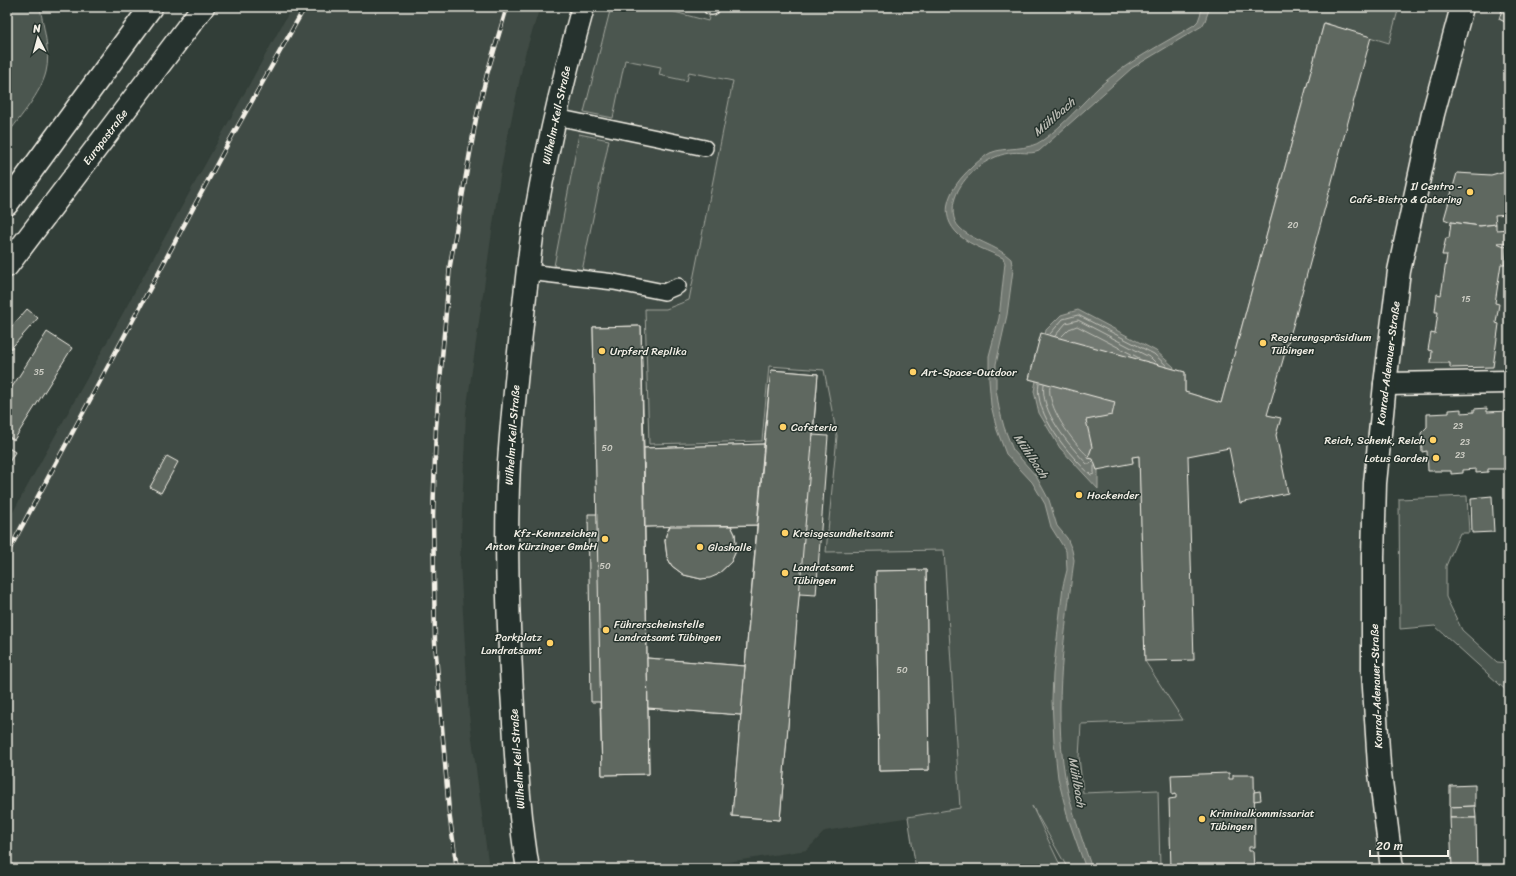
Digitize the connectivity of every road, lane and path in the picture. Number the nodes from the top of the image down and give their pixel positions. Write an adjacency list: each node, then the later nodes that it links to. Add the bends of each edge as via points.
1 (151, 7): 7 (street)
2 (203, 7): 8 (street, Europastraße)
3 (582, 7): 5 (street, Wilhelm-Keil-Straße)
4 (1462, 7): 12 (street, Konrad-Adenauer-Straße, via 1433,114 1399,272)
5 (556, 117): 6 (lane); 9 (street, Wilhelm-Keil-Straße, via 541,185)
6 (705, 148)
7 (7, 204)
8 (7, 266)
9 (528, 272): 10 (lane, via 664,292); 13 (street, Wilhelm-Keil-Straße, via 509,463 507,550 517,767)
10 (678, 286)
11 (1509, 382): 12 (street)
12 (1385, 384): 14 (street, Konrad-Adenauer-Straße, via 1375,487 1373,672 1379,765)
13 (528, 869)
14 (1392, 869)

